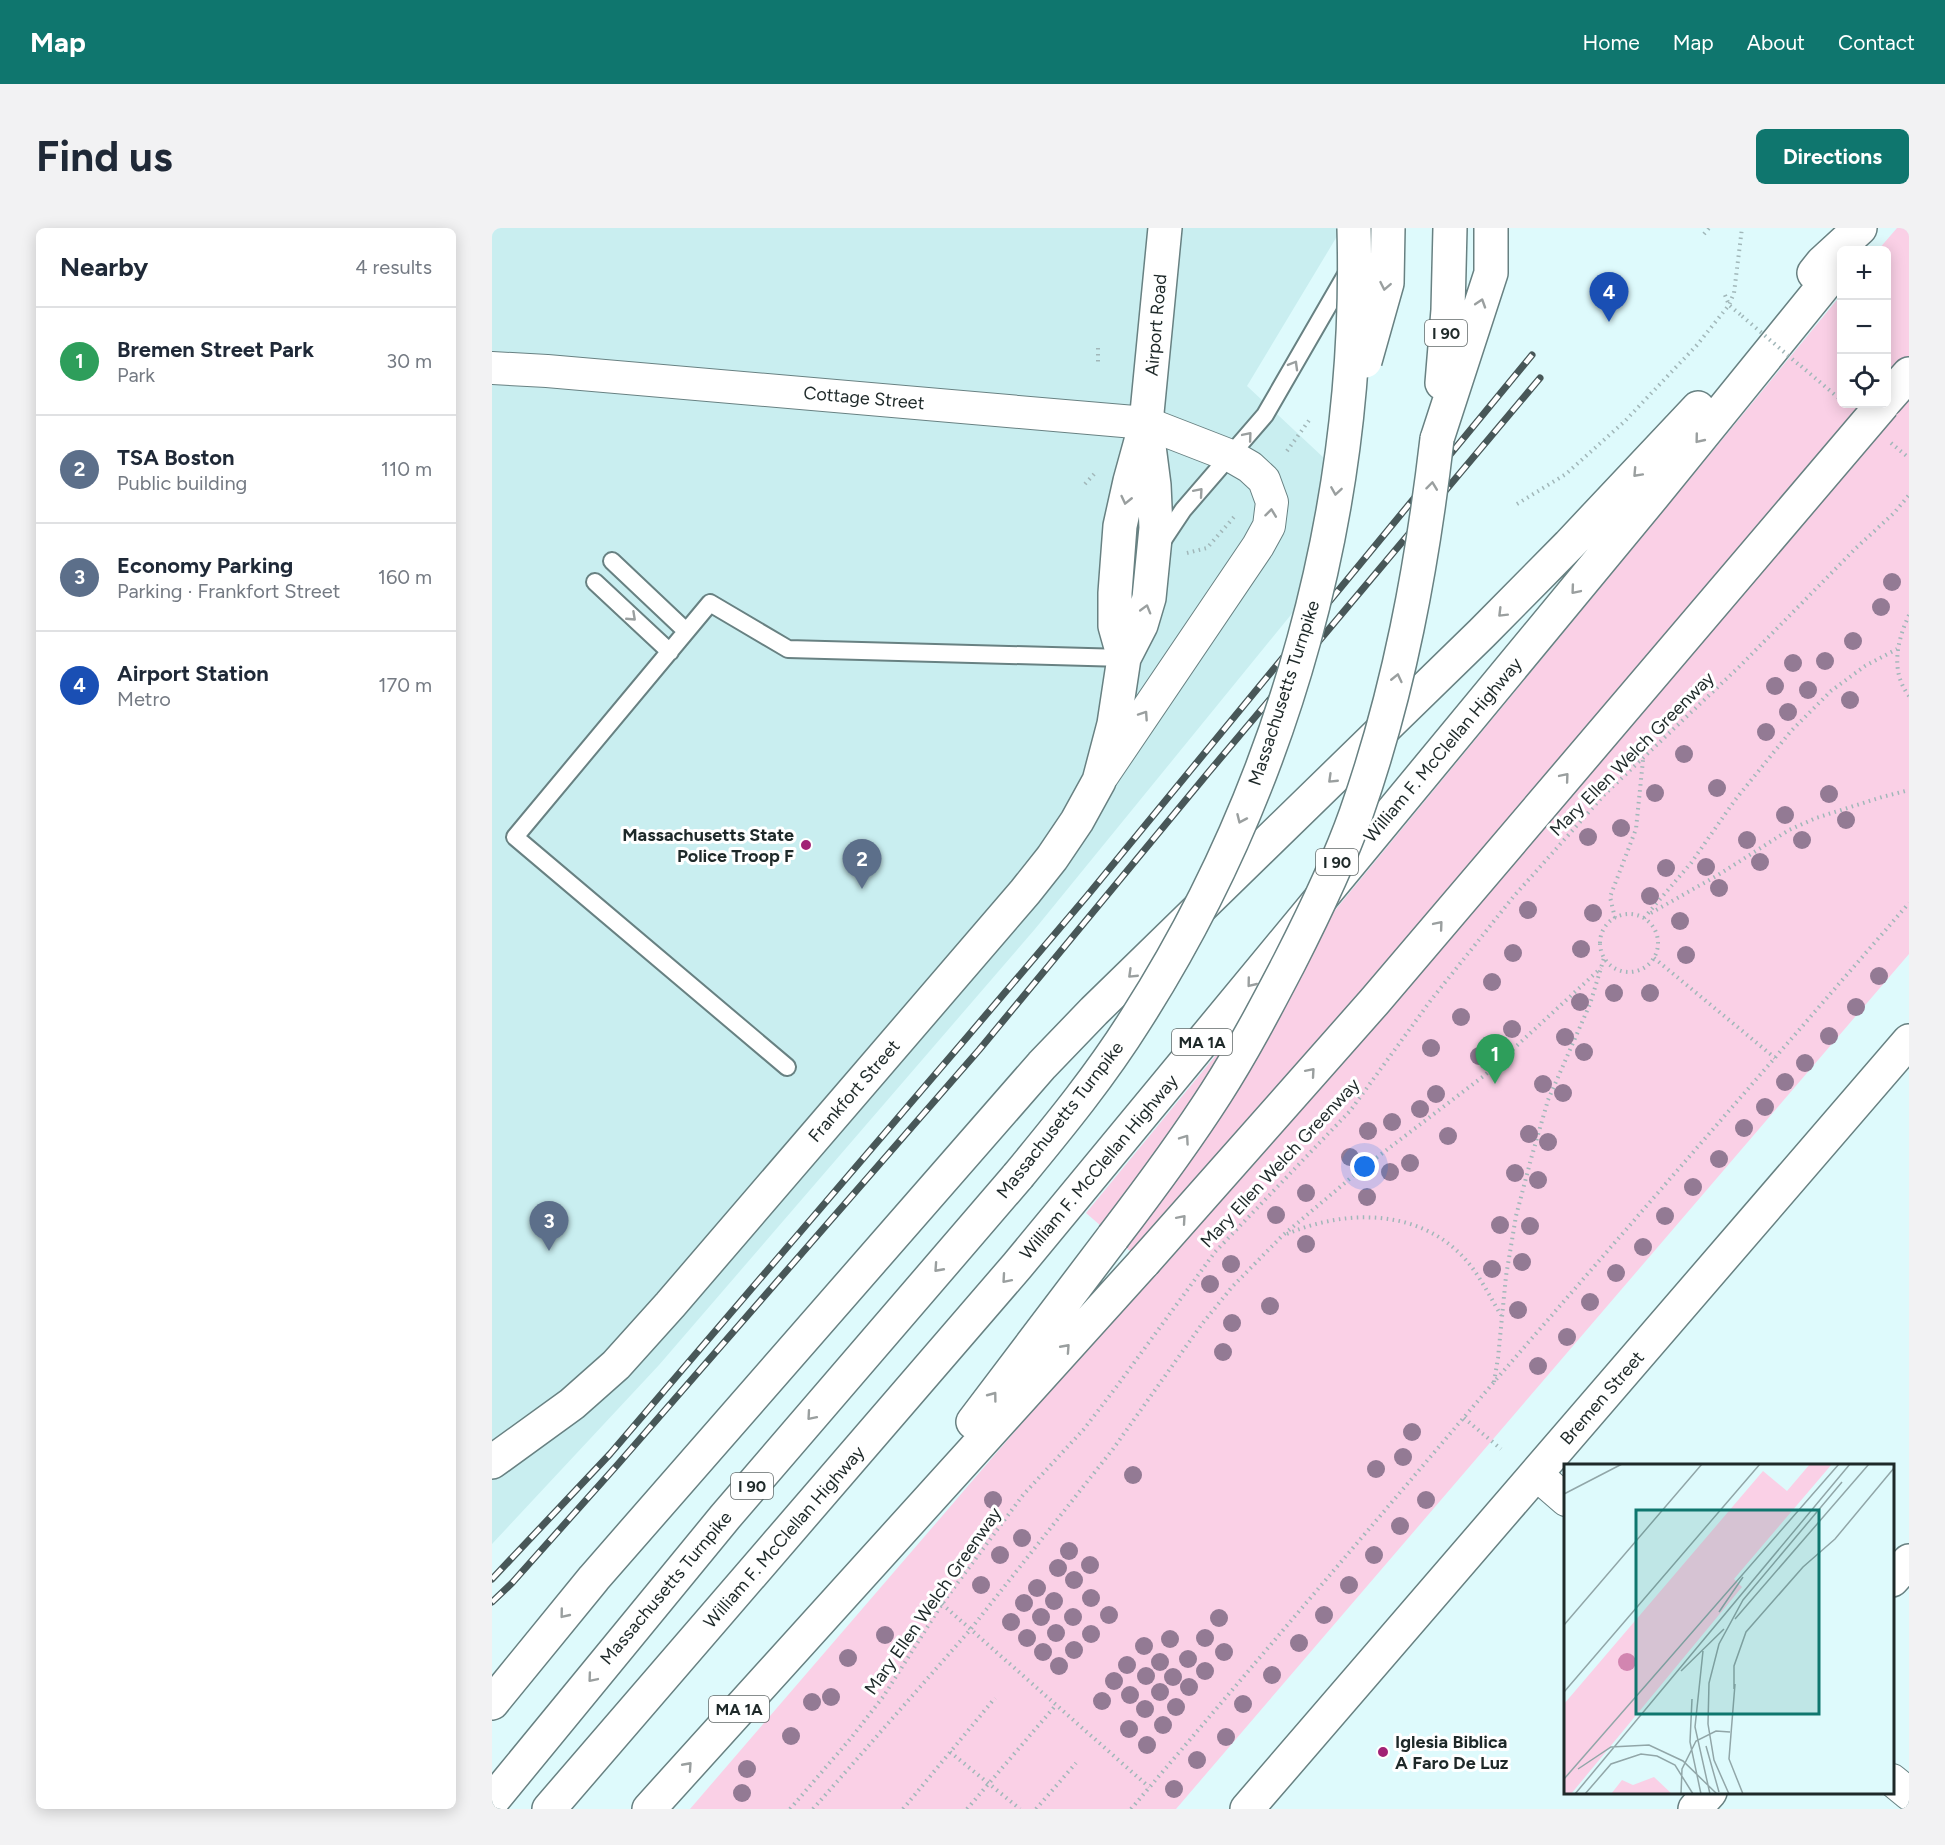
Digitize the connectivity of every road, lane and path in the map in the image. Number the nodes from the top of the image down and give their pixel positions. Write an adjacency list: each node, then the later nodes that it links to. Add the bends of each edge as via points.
1 (1165, 228): 23 (main road, Airport Road)
2 (1354, 228): 24 (main road, Massachusetts Turnpike / I 90, bridge, via 1354,310)
3 (1373, 228): 26 (lane, one-way to 3, via 1265,415)
4 (1388, 228): 24 (main road, one-way to 24, bridge, via 1387,283)
5 (1450, 228): 25 (main road, I 90, via 1448,310)
6 (1491, 228): 25 (main road, one-way to 6, via 1491,273)
7 (1709, 228): 11 (path)
8 (1742, 228): 15 (path)
9 (1860, 228): 67 (main road, one-way to 67, via 1822,263 1716,387 1569,545 1042,1065 594,1578)
10 (1870, 228): 12 (main road)
11 (1704, 234)
12 (1855, 246)
13 (1837, 269): 77 (main road, William F. McClellan Highway / MA 1A, one-way to 77, via 1017,1266)
14 (1725, 295): 15 (path)
15 (1729, 305): 21 (path, bridge); 30 (path, via 1625,421 1566,474)
16 (1098, 348): 17 (path)
17 (1098, 362)
18 (492, 368): 23 (street, Cottage Street)
19 (1909, 374): 20 (main road)
20 (1891, 395)
21 (1837, 397)
22 (1880, 408): 64 (main road, MA 1A, one-way to 22, bridge, via 1374,1002)
23 (1146, 423): 26 (street, Cottage Street); 32 (main road, Frankfort Street, via 1156,528); 39 (main road, Frankfort Street, one-way to 39, via 1120,525 1115,626)
24 (1344, 433): 76 (main road, Massachusetts Turnpike / I 90, one-way to 76, bridge, via 1329,532 1301,649 1267,755 1188,928 1138,1017 1075,1106 1018,1176 703,1543)
25 (1437, 439): 64 (main road, I 90, one-way to 25, bridge, via 1153,1184 1217,1092 1278,982 1332,875 1391,702 1420,564)
26 (1231, 456): 32 (lane, one-way to 26, via 1183,510); 42 (street, Cottage Street, one-way to 26, via 1269,525 1272,502 1264,480)
27 (1096, 472): 28 (path)
28 (1085, 484)
29 (1909, 495): 41 (path, Mary Ellen Welch Greenway)
30 (1517, 504)
31 (1238, 512): 32 (path, via 1207,548)
32 (1165, 556): 39 (main road, Frankfort Street, one-way to 32, via 1141,625)
33 (612, 561): 36 (lane)
34 (595, 582): 38 (lane, one-way to 38)
35 (1909, 615): 37 (path)
36 (686, 631): 38 (lane); 39 (lane, via 710,603 788,649)
37 (1898, 649): 40 (path, via 1897,673); 45 (path, via 1865,666 1831,691 1791,731)
38 (670, 652): 52 (lane, via 515,837)
39 (1124, 658): 42 (main road, Frankfort Street, via 1114,724)
40 (1909, 696)
41 (1643, 759): 46 (path, via 1636,829 1610,897); 63 (path, Mary Ellen Welch Greenway, via 1605,794 1514,896 1350,1111 1215,1252 1118,1386 1023,1495)
42 (1099, 781): 58 (main road, Frankfort Street, via 1077,821 1032,883 670,1305 607,1373 572,1404)
43 (1909, 790): 45 (path, via 1789,830)
44 (1909, 903): 51 (path)
45 (1646, 917): 46 (path); 48 (path, via 1655,932)
46 (1615, 918): 47 (path, via 1600,940)
47 (1604, 958): 48 (path, via 1624,972 1641,969); 49 (path)
48 (1654, 958): 51 (path)
49 (1601, 968): 53 (path, via 1485,1075 1359,1171); 54 (path, via 1590,1004 1548,1100 1531,1159 1516,1216)
50 (1909, 1041): 59 (main road, Bremen Street)
51 (1775, 1058): 55 (path)
52 (787, 1067)
53 (1282, 1236): 54 (path, via 1338,1218 1396,1219 1452,1246 1467,1261); 65 (path, via 1202,1324 1113,1449)
54 (1501, 1316): 55 (path)
55 (1494, 1382): 56 (path)
56 (1464, 1418): 57 (path); 73 (path)
57 (1501, 1449)
58 (492, 1462)
59 (1536, 1474): 60 (street); 86 (main road, Bremen Street)
60 (1564, 1498)
61 (1909, 1561): 62 (main road)
62 (1894, 1579)
63 (942, 1604): 65 (path); 79 (path, Mary Ellen Welch Greenway, via 883,1697)
64 (830, 1609): 78 (main road, MA 1A, one-way to 64)
65 (970, 1630): 68 (path); 80 (path)
66 (995, 1698): 69 (path)
67 (492, 1703)
68 (1056, 1705): 72 (path); 73 (path)
69 (950, 1752): 72 (path); 81 (path)
70 (1076, 1763): 84 (path)
71 (1894, 1781): 75 (street)
72 (989, 1784): 82 (path); 83 (path)
73 (1149, 1787): 85 (path)
74 (1708, 1794): 87 (main road)
75 (1909, 1794)
76 (492, 1801)
77 (549, 1809)
78 (649, 1809)
79 (790, 1809)
80 (813, 1809)
81 (903, 1809)
82 (967, 1809)
83 (1020, 1809)
84 (1036, 1809)
85 (1131, 1809)
86 (1247, 1809)
87 (1695, 1809)

